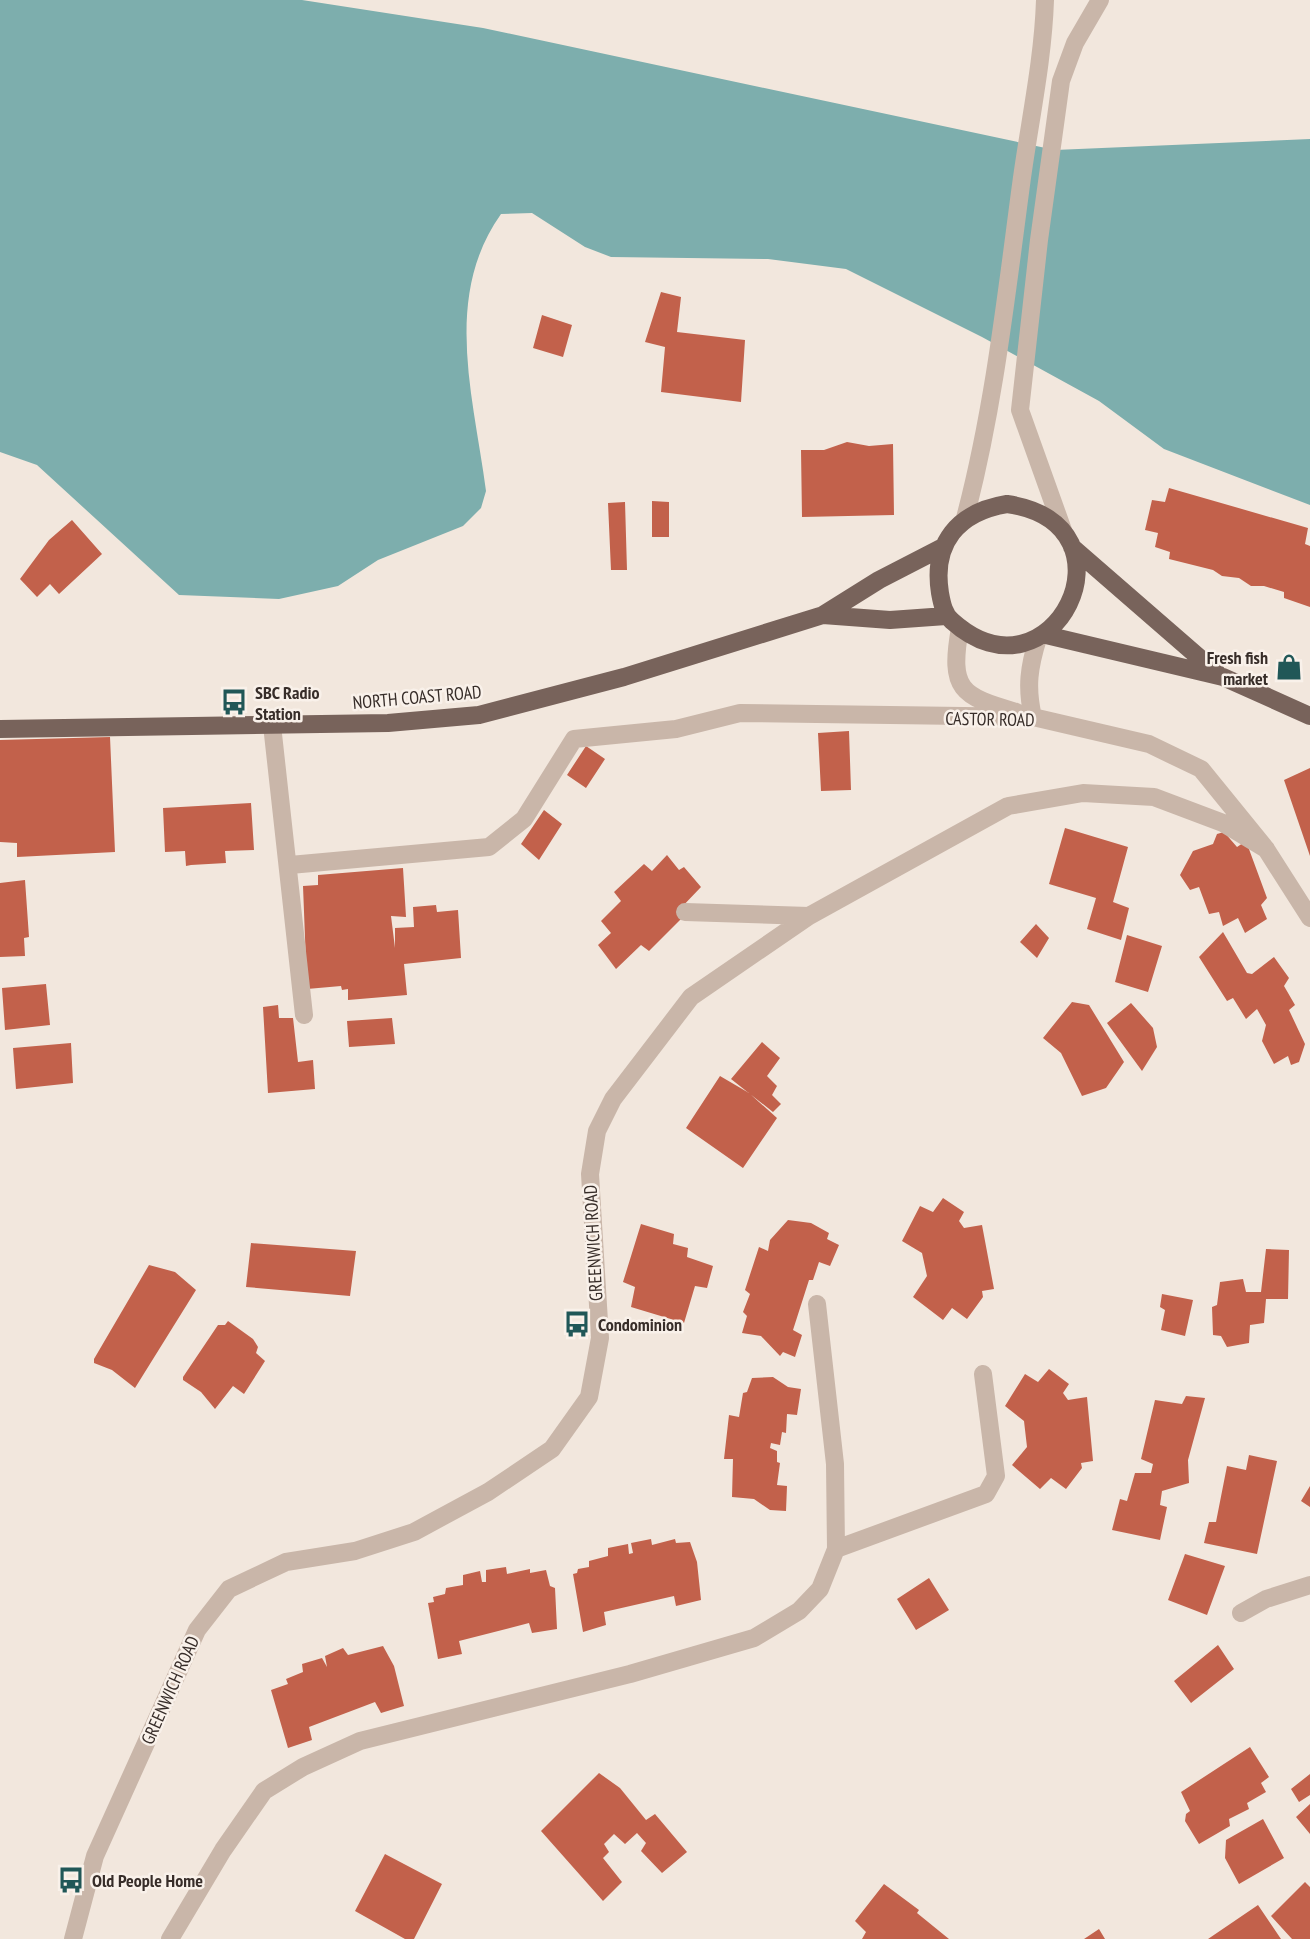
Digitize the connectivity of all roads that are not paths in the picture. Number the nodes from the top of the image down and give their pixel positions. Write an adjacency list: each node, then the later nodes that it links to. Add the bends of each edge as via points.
1 (1045, 0): 3 (street, via 1044,39 991,407)
2 (1100, 0): 4 (street, via 1075,43 1061,80 1020,410)
3 (965, 518): 4 (main road, via 1007,504 1029,507 1048,517); 5 (main road)
4 (1068, 540): 9 (main road, via 1077,563 1076,591 1063,617); 10 (main road)
5 (943, 547): 6 (main road); 7 (main road, via 937,572)
6 (823, 615): 7 (main road, via 890,620); 13 (main road, NORTH COAST ROAD, via 624,677 479,715 388,723)
7 (946, 616): 8 (main road)
8 (960, 628): 9 (main road, via 984,641 1011,645); 12 (street, via 955,657 959,682 975,700)
9 (1042, 636): 10 (main road); 12 (street, via 1028,668)
10 (1223, 677): 11 (main road)
11 (1310, 716)
12 (1033, 718): 15 (street, CASTOR ROAD, via 1149,744 1201,769); 16 (street, CASTOR ROAD, via 740,713 676,729 574,739 524,819 489,847)
13 (272, 725): 14 (main road, NORTH COAST ROAD); 16 (street)
14 (0, 729)
15 (1266, 849): 18 (street, GREENWICH ROAD, via 1223,823 1154,797 1083,793 1008,806); 19 (street, CASTOR ROAD)
16 (290, 865): 20 (street)
17 (685, 912): 18 (street)
18 (808, 916): 26 (street, GREENWICH ROAD, via 691,997 613,1099 597,1131 590,1174 600,1338 589,1397 552,1449 488,1492 414,1532 355,1551 286,1562 229,1589 197,1630 95,1856)
19 (1310, 918)
20 (304, 1015)
21 (817, 1304): 23 (street, via 835,1465)
22 (983, 1374): 23 (street, via 996,1476 986,1494)
23 (836, 1549): 27 (street, via 820,1589 806,1604 754,1638 360,1741 303,1767 264,1791)
24 (1310, 1585): 25 (street, via 1266,1599)
25 (1241, 1613)
26 (73, 1939)
27 (170, 1939)

